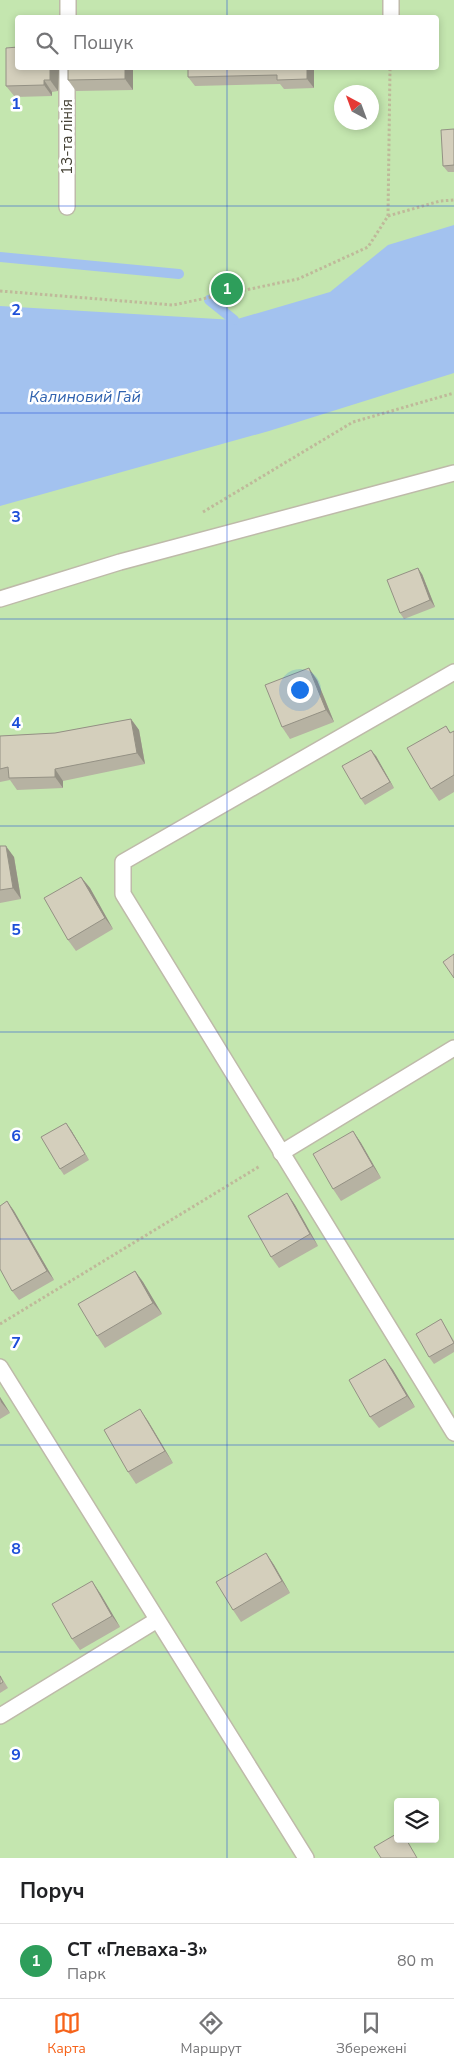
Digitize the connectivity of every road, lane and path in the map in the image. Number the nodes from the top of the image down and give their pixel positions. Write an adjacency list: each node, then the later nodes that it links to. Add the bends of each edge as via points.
1 (68, 0): 3 (lane)
2 (391, 0): 4 (lane)
3 (68, 15)
4 (391, 15)
5 (67, 70): 8 (lane, 13-та лінія)
6 (390, 70): 9 (path)
7 (454, 200): 9 (path)
8 (67, 207)
9 (388, 216): 10 (path, via 368,247 298,279 173,305)
10 (0, 291)
11 (454, 393): 13 (path, via 353,422)
12 (454, 473): 14 (lane, via 120,562)
13 (195, 517)
14 (0, 599)
15 (454, 672): 17 (lane, via 122,862 123,894)
16 (454, 1048): 17 (lane)
17 (281, 1153): 18 (path); 20 (lane)
18 (0, 1324)
19 (0, 1367): 21 (lane)
20 (453, 1431)
21 (157, 1620): 22 (lane); 23 (lane)
22 (0, 1716)
23 (306, 1858)

